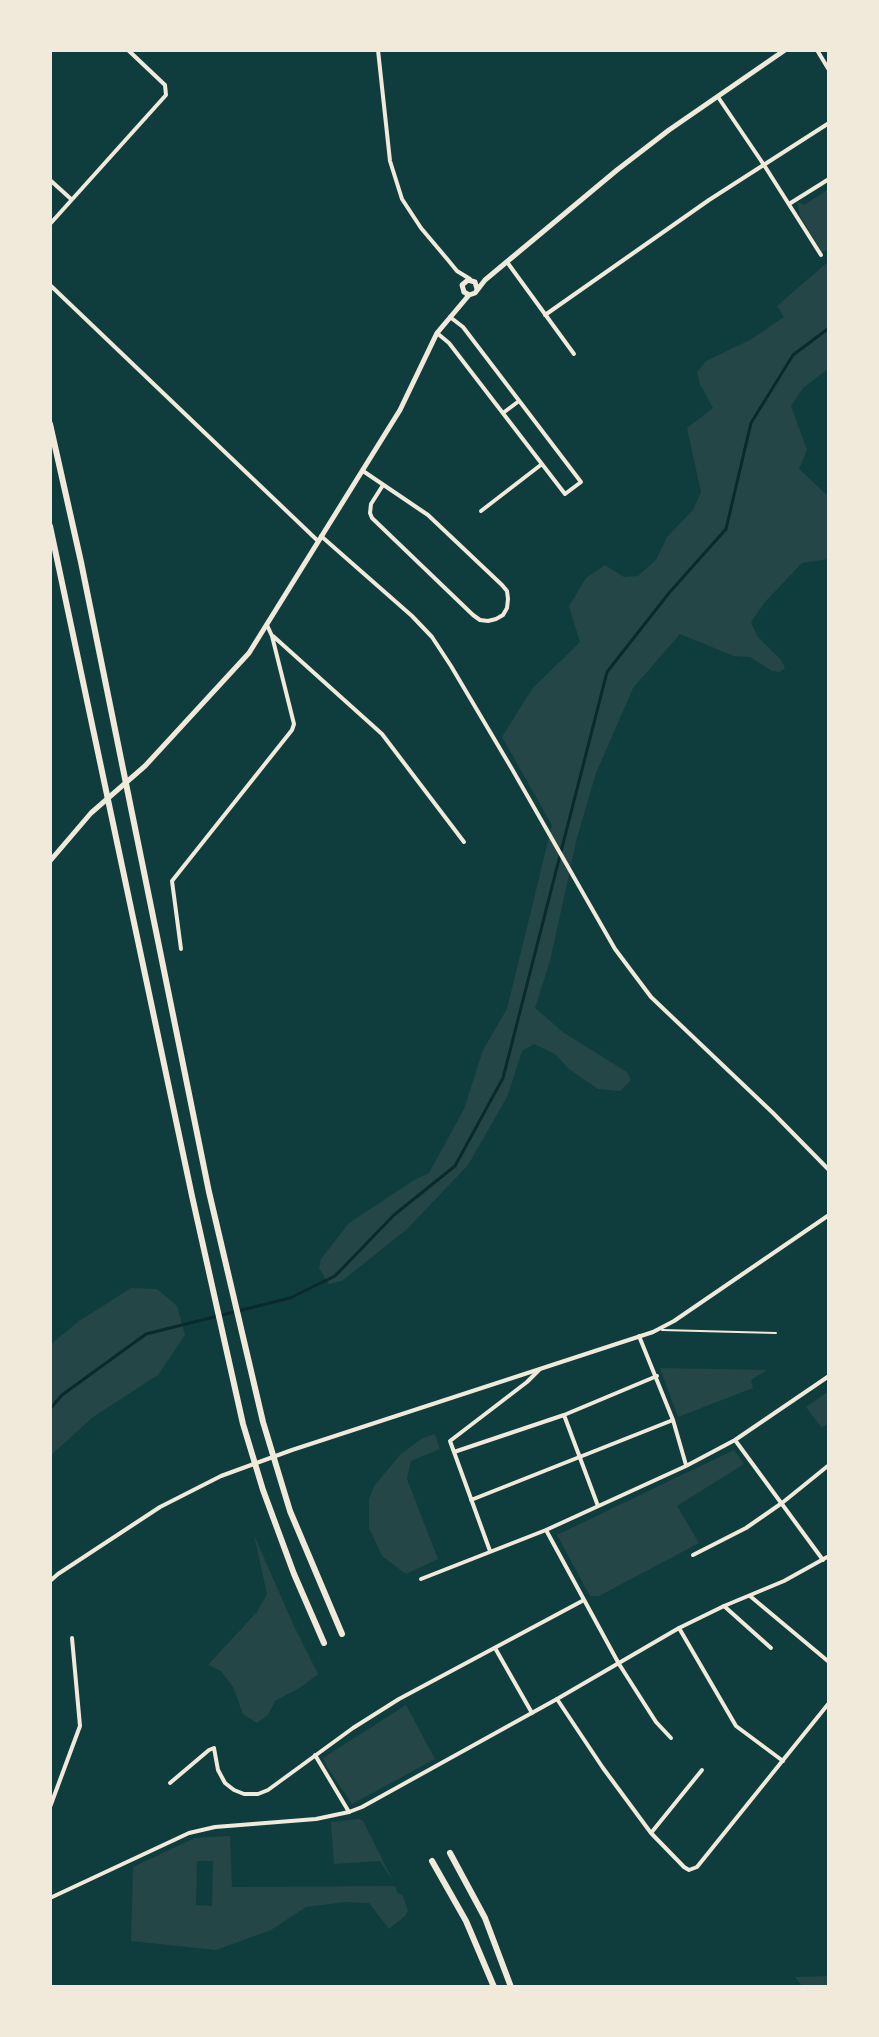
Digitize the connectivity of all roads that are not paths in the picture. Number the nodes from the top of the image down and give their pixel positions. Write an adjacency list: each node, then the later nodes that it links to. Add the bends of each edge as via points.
1 (128, 50): 11 (street, via 165,85 166,95)
2 (378, 50): 16 (street, via 390,161 402,199)
3 (785, 50): 6 (main road)
4 (817, 50): 5 (street)
5 (829, 70)
6 (718, 97): 8 (street); 15 (main road, via 617,170)
7 (829, 123): 8 (street)
8 (764, 165): 12 (street); 20 (street)
9 (829, 179): 12 (street)
10 (50, 180): 11 (street)
11 (71, 199): 13 (street)
12 (789, 204): 14 (street)
13 (50, 224)
14 (821, 255)
15 (507, 262): 17 (main road); 20 (street)
16 (457, 271): 17 (street); 19 (street)
17 (475, 284): 19 (main road, via 473,294); 19 (main road, via 465,281)
18 (50, 285): 32 (street)
19 (466, 292): 21 (main road)
20 (545, 315): 23 (street)
21 (449, 316): 22 (main road); 24 (street)
22 (437, 333): 25 (street); 28 (main road)
23 (574, 354)
24 (519, 401): 25 (street); 27 (street, via 581,482 565,494)
25 (503, 413): 27 (street)
26 (50, 424): 67 (highway, via 209,1192 274,1463)
27 (542, 464): 30 (street)
28 (363, 471): 29 (street); 32 (main road)
29 (383, 485): 29 (street, via 428,515 502,585 508,599 503,615 488,621 473,615 372,518 371,504)
30 (481, 511)
31 (50, 526): 69 (highway, via 243,1424 294,1574)
32 (319, 538): 33 (main road); 38 (street, via 432,637 615,949 651,997)
33 (267, 625): 34 (street); 36 (main road, via 239,665)
34 (272, 636): 35 (street, via 382,734); 37 (street, via 294,724 172,881)
35 (464, 842)
36 (50, 861)
37 (181, 949)
38 (829, 1170)
39 (829, 1215): 40 (street)
40 (657, 1329): 41 (lane); 42 (street)
41 (776, 1333)
42 (639, 1336): 43 (street); 44 (street)
43 (540, 1368): 49 (street, via 450,1441); 62 (street, via 221,1476 160,1507)
44 (657, 1376): 46 (street); 47 (street)
45 (829, 1376): 48 (street)
46 (564, 1415): 49 (street); 50 (street)
47 (673, 1420): 50 (street); 52 (street)
48 (735, 1440): 52 (street); 54 (street)
49 (454, 1452): 53 (street)
50 (580, 1458): 53 (street); 55 (street)
51 (829, 1465): 54 (street)
52 (686, 1466): 55 (street)
53 (471, 1500): 57 (street)
54 (782, 1503): 58 (street); 60 (street)
55 (598, 1506): 56 (street)
56 (546, 1530): 57 (street); 64 (street)
57 (490, 1551): 61 (street)
58 (693, 1555)
59 (829, 1556): 60 (street)
60 (823, 1560): 63 (street)
61 (421, 1579)
62 (50, 1581)
63 (750, 1596): 65 (street); 72 (street)
64 (584, 1600): 70 (street); 73 (street)
65 (724, 1606): 66 (street); 71 (street)
66 (679, 1628): 73 (street); 79 (street, via 736,1726)
67 (342, 1634)
68 (72, 1638): 82 (street, via 80,1726)
69 (324, 1643)
70 (495, 1648): 76 (street); 78 (street, via 387,1706)
71 (771, 1648)
72 (829, 1662)
73 (619, 1664): 74 (street); 77 (street)
74 (557, 1699): 76 (street); 84 (street)
75 (829, 1703): 79 (street)
76 (532, 1713): 83 (street)
77 (671, 1738)
78 (315, 1755): 81 (street, via 258,1794 244,1794 225,1783 214,1748); 83 (street)
79 (783, 1761): 84 (street, via 693,1869 684,1867)
80 (702, 1770): 84 (street)
81 (170, 1783)
82 (50, 1807)
83 (349, 1812): 87 (street, via 202,1829)
84 (651, 1833)
85 (450, 1853): 89 (highway, via 485,1918)
86 (432, 1861): 88 (highway, via 466,1921)
87 (50, 1898)
88 (494, 1987)
89 (511, 1987)

